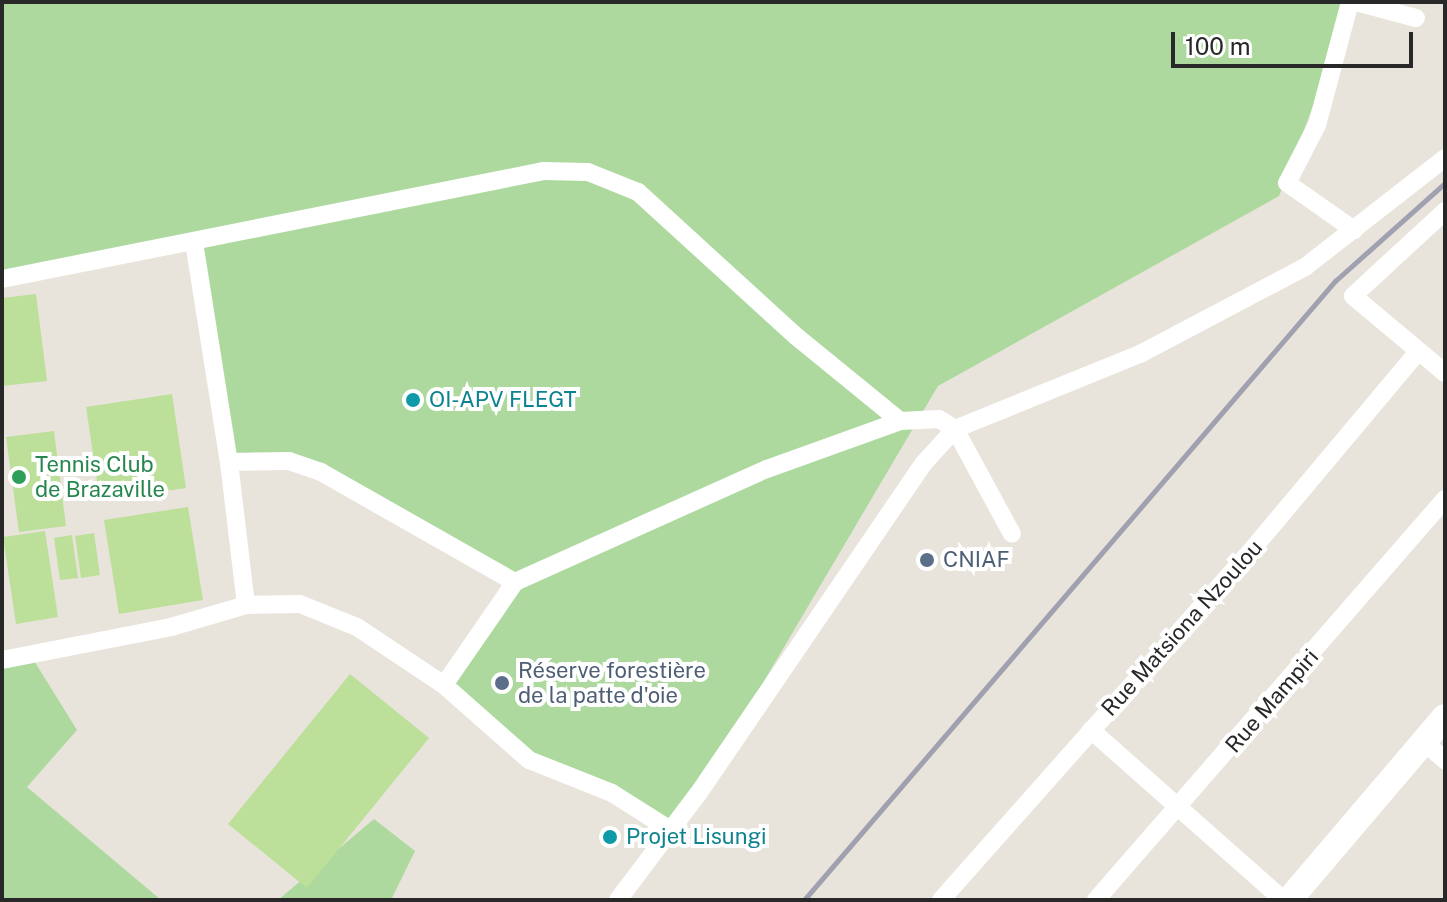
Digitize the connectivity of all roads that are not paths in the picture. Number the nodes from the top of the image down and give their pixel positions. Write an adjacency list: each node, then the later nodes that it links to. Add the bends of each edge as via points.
1 (1353, 2): 2 (street); 5 (street, via 1317,125 1287,183)
2 (1416, 18)
3 (1445, 158): 5 (street)
4 (1445, 211): 8 (street, via 1353,296)
5 (1354, 230): 11 (street, via 1305,267 1140,354)
6 (194, 242): 7 (street); 10 (street, via 544,171 613,178 638,192 797,337); 12 (street)
7 (2, 279)
8 (1418, 352): 9 (street); 20 (street, Rue Matsiona Nzoulou)
9 (1445, 373)
10 (900, 421): 11 (street, via 939,419); 15 (street, via 767,469)
11 (955, 429): 14 (street); 24 (street, via 923,464)
12 (229, 462): 15 (street, via 289,461 321,472); 16 (street)
13 (1445, 499): 23 (street, Rue Mampiri)
14 (1012, 534)
15 (515, 582): 18 (street)
16 (246, 605): 17 (street, via 171,627); 18 (street, via 289,603 327,613)
17 (2, 660)
18 (444, 685): 24 (street, via 529,760 612,793)
19 (1445, 717): 21 (main road)
20 (1091, 730): 23 (street); 26 (street, Rue Matsiona Nzoulou)
21 (1424, 742): 22 (street); 28 (main road)
22 (1445, 760)
23 (1179, 806): 27 (street, Rue Mampiri); 28 (street)
24 (669, 829): 25 (street)
25 (619, 893)
26 (941, 900)
27 (1096, 900)
28 (1286, 900)

